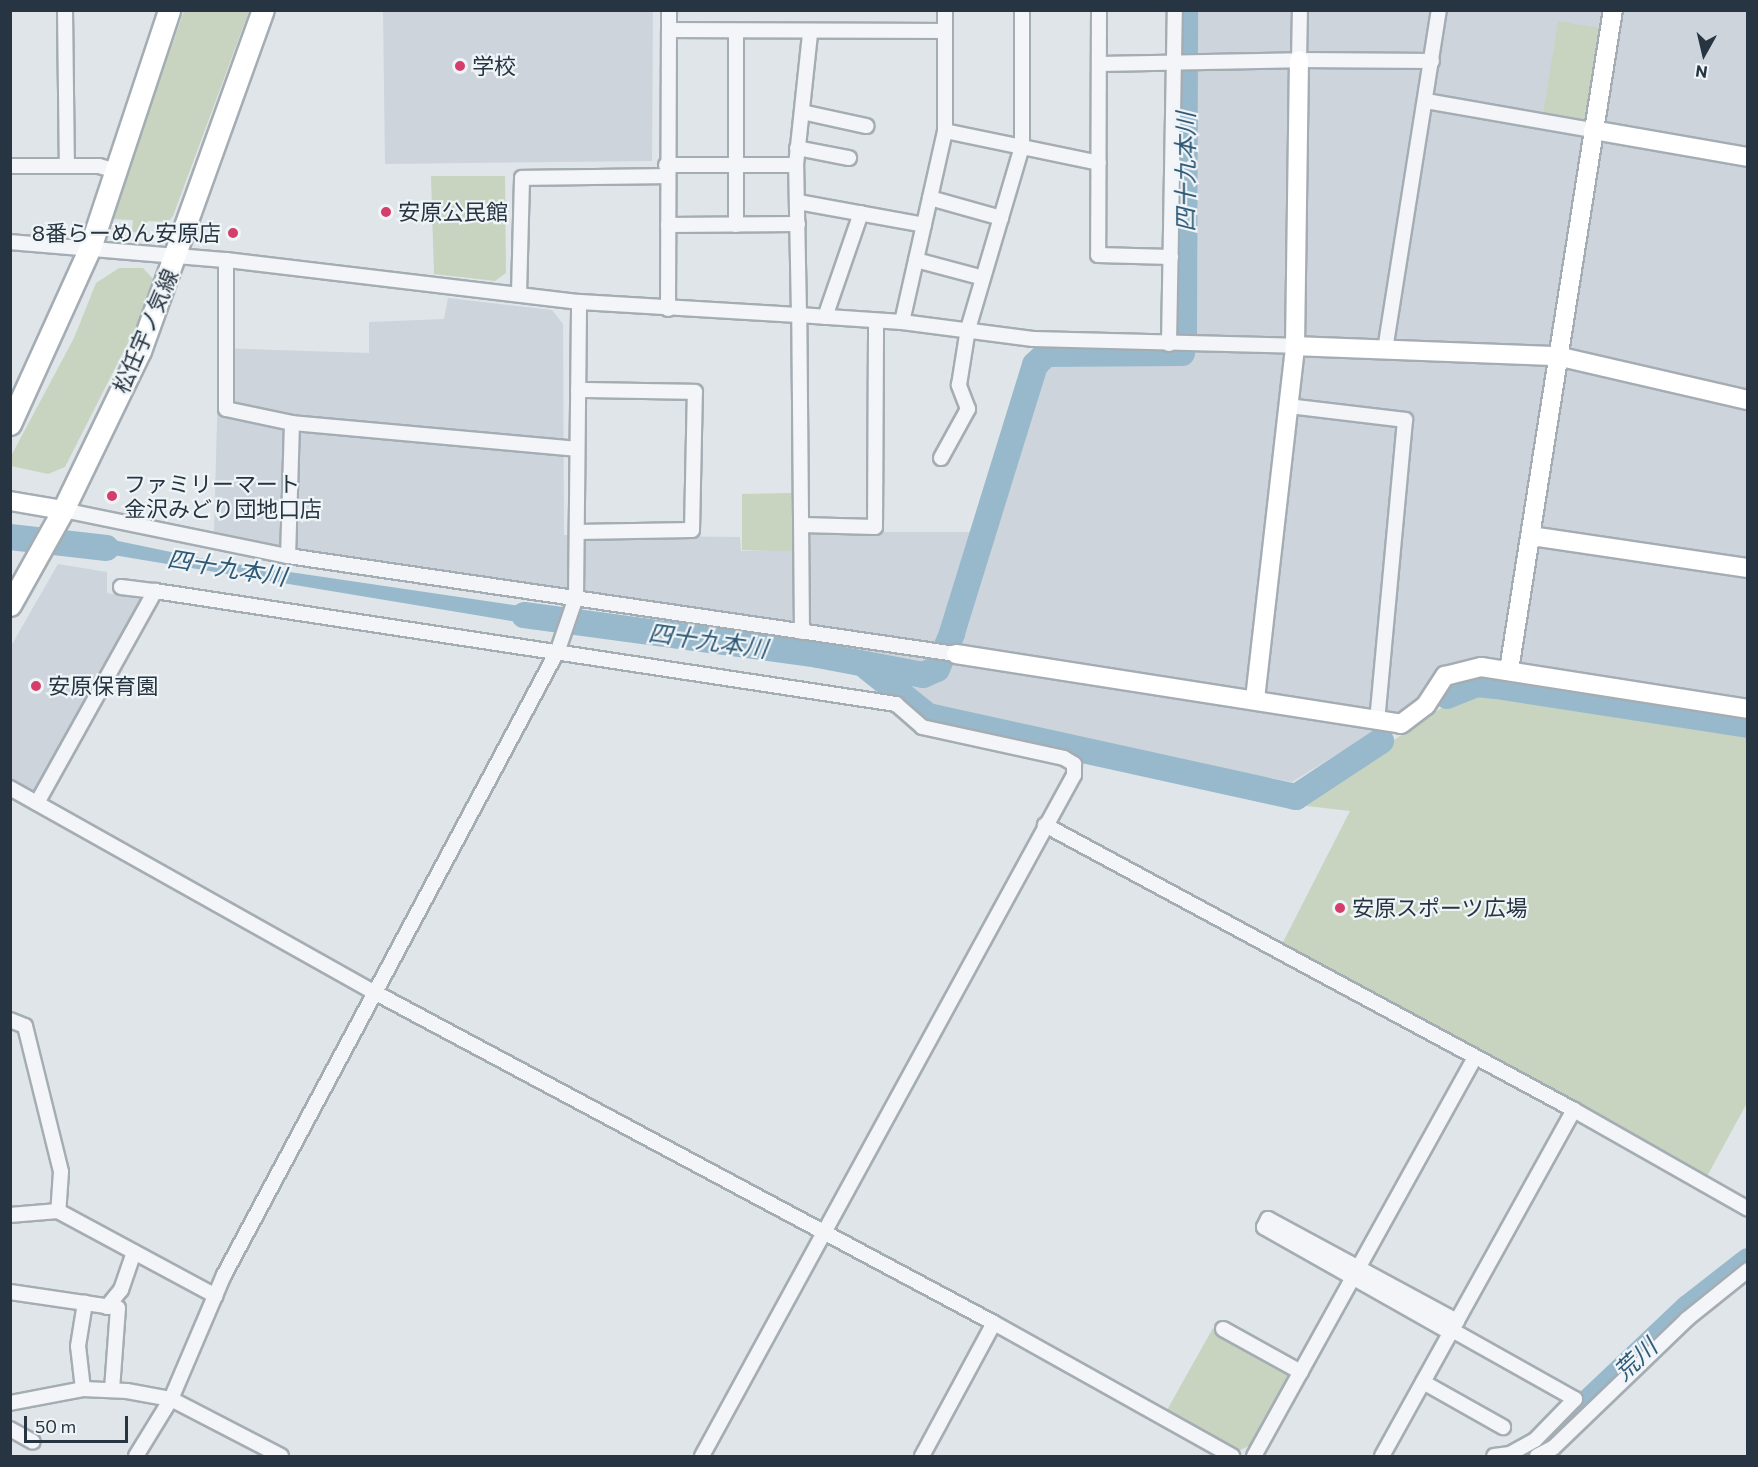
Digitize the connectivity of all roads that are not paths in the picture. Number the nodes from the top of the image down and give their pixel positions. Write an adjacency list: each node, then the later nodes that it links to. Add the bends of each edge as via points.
1 (65, 10): 33 (street)
2 (169, 10): 35 (main road)
3 (263, 10): 46 (main road, 松任宇ノ気線)
4 (669, 10): 12 (street)
5 (945, 10): 13 (street)
6 (1023, 10): 25 (street)
7 (1099, 10): 19 (street)
8 (1175, 10): 18 (street)
9 (1300, 10): 16 (street)
10 (1439, 10): 17 (street)
11 (1613, 10): 23 (street)
12 (669, 30): 14 (street); 34 (street)
13 (945, 31): 15 (street); 24 (street)
14 (736, 32): 15 (street); 30 (street)
15 (810, 33): 21 (street)
16 (1299, 60): 17 (street); 18 (street); 60 (street)
17 (1432, 61): 20 (street)
18 (1175, 62): 19 (street); 47 (street)
19 (1099, 64): 29 (street)
20 (1426, 101): 23 (street); 61 (street)
21 (802, 112): 22 (street); 26 (street)
22 (866, 126)
23 (1593, 130): 27 (street); 62 (street)
24 (945, 131): 25 (street); 36 (street)
25 (1022, 147): 29 (street); 39 (street)
26 (797, 148): 28 (street); 31 (street)
27 (1748, 157)
28 (849, 158)
29 (1099, 163): 47 (street, via 1098,255)
30 (736, 165): 31 (street); 34 (street); 42 (street)
31 (796, 165): 37 (street)
32 (10, 166): 33 (street)
33 (67, 166): 35 (street)
34 (666, 170): 41 (street); 51 (street, via 522,177)
35 (117, 171): 45 (main road)
36 (930, 198): 39 (street); 43 (street)
37 (798, 202): 38 (street); 40 (street)
38 (861, 213): 43 (street); 55 (street)
39 (1001, 218): 50 (street)
40 (798, 224): 42 (street); 54 (street)
41 (668, 225): 42 (street); 53 (street)
42 (736, 225)
43 (924, 225): 49 (street)
44 (10, 242): 45 (street)
45 (90, 248): 46 (street); 67 (main road)
46 (177, 255): 48 (street); 71 (main road, 松任宇ノ気線, via 140,351)
47 (1171, 257): 59 (street)
48 (226, 260): 51 (street); 66 (street, via 226,409)
49 (916, 260): 50 (street); 57 (street)
50 (983, 278): 58 (street)
51 (519, 294): 52 (street)
52 (579, 302): 53 (street); 63 (street)
53 (668, 309): 54 (street)
54 (798, 315): 55 (street); 72 (street)
55 (825, 317): 56 (street)
56 (876, 321): 57 (street); 72 (street, via 875,527)
57 (902, 322): 58 (street)
58 (968, 329): 59 (street, via 1033,339); 69 (street, via 958,385 968,409)
59 (1169, 344): 60 (street)
60 (1295, 346): 61 (street); 65 (street)
61 (1385, 350): 62 (street)
62 (1557, 356): 64 (street); 74 (street)
63 (578, 390): 68 (street); 73 (street, via 695,392 692,531)
64 (1748, 400)
65 (1288, 406): 85 (street); 87 (street, via 1405,420)
66 (292, 423): 68 (street); 75 (street)
67 (10, 424)
68 (577, 449): 73 (street)
69 (941, 458)
70 (10, 501): 71 (street)
71 (63, 510): 75 (street); 80 (main road, 松任宇ノ気線)
72 (802, 525): 81 (street)
73 (577, 532): 79 (street)
74 (1531, 536): 76 (street); 84 (street)
75 (288, 556): 79 (street)
76 (1748, 568)
77 (121, 587): 78 (street)
78 (155, 591): 82 (street); 89 (street)
79 (576, 597): 81 (street); 82 (street)
80 (10, 605)
81 (802, 632): 83 (street)
82 (560, 645): 90 (street, via 896,704 922,727 1064,758 1074,764 1074,775); 91 (street)
83 (956, 654): 85 (street)
84 (1509, 670): 86 (street); 87 (street, via 1481,667 1445,676 1426,705 1401,724)
85 (1255, 699): 87 (street)
86 (1748, 709)
87 (1377, 721)
88 (10, 788): 89 (street)
89 (37, 803): 91 (street)
90 (1045, 825): 93 (street); 98 (street)
91 (374, 992): 98 (street); 103 (street)
92 (10, 1020): 96 (street, via 25,1026 56,1149 61,1172)
93 (1475, 1057): 94 (street); 101 (street)
94 (1574, 1110): 95 (street); 107 (street)
95 (1748, 1209)
96 (58, 1211): 97 (street); 99 (street)
97 (10, 1215)
98 (825, 1231): 106 (street); 122 (street)
99 (134, 1252): 103 (street); 105 (street, via 121,1290)
100 (1748, 1270): 119 (street, via 1687,1319)
101 (1356, 1273): 101 (street, via 1264,1227 1268,1219); 107 (street); 109 (street)
102 (10, 1292): 104 (street)
103 (216, 1296): 113 (street)
104 (85, 1303): 105 (street); 111 (street, via 78,1346)
105 (107, 1307): 112 (street, via 118,1308)
106 (994, 1323): 123 (street); 124 (street)
107 (1453, 1328): 110 (street); 117 (street, via 1575,1399)
108 (1223, 1329): 109 (street)
109 (1301, 1372): 125 (street)
110 (1423, 1382): 115 (street); 126 (street)
111 (83, 1389): 112 (street); 114 (street)
112 (112, 1390): 113 (street)
113 (171, 1399): 120 (street); 121 (street)
114 (10, 1403)
115 (1503, 1427)
116 (10, 1429): 118 (street)
117 (1544, 1432): 119 (street); 127 (street, via 1510,1454)
118 (33, 1443)
119 (1554, 1451): 128 (street)
120 (136, 1456)
121 (281, 1456)
122 (702, 1456)
123 (922, 1456)
124 (1232, 1456)
125 (1254, 1456)
126 (1382, 1456)
127 (1494, 1456)
128 (1538, 1456)

